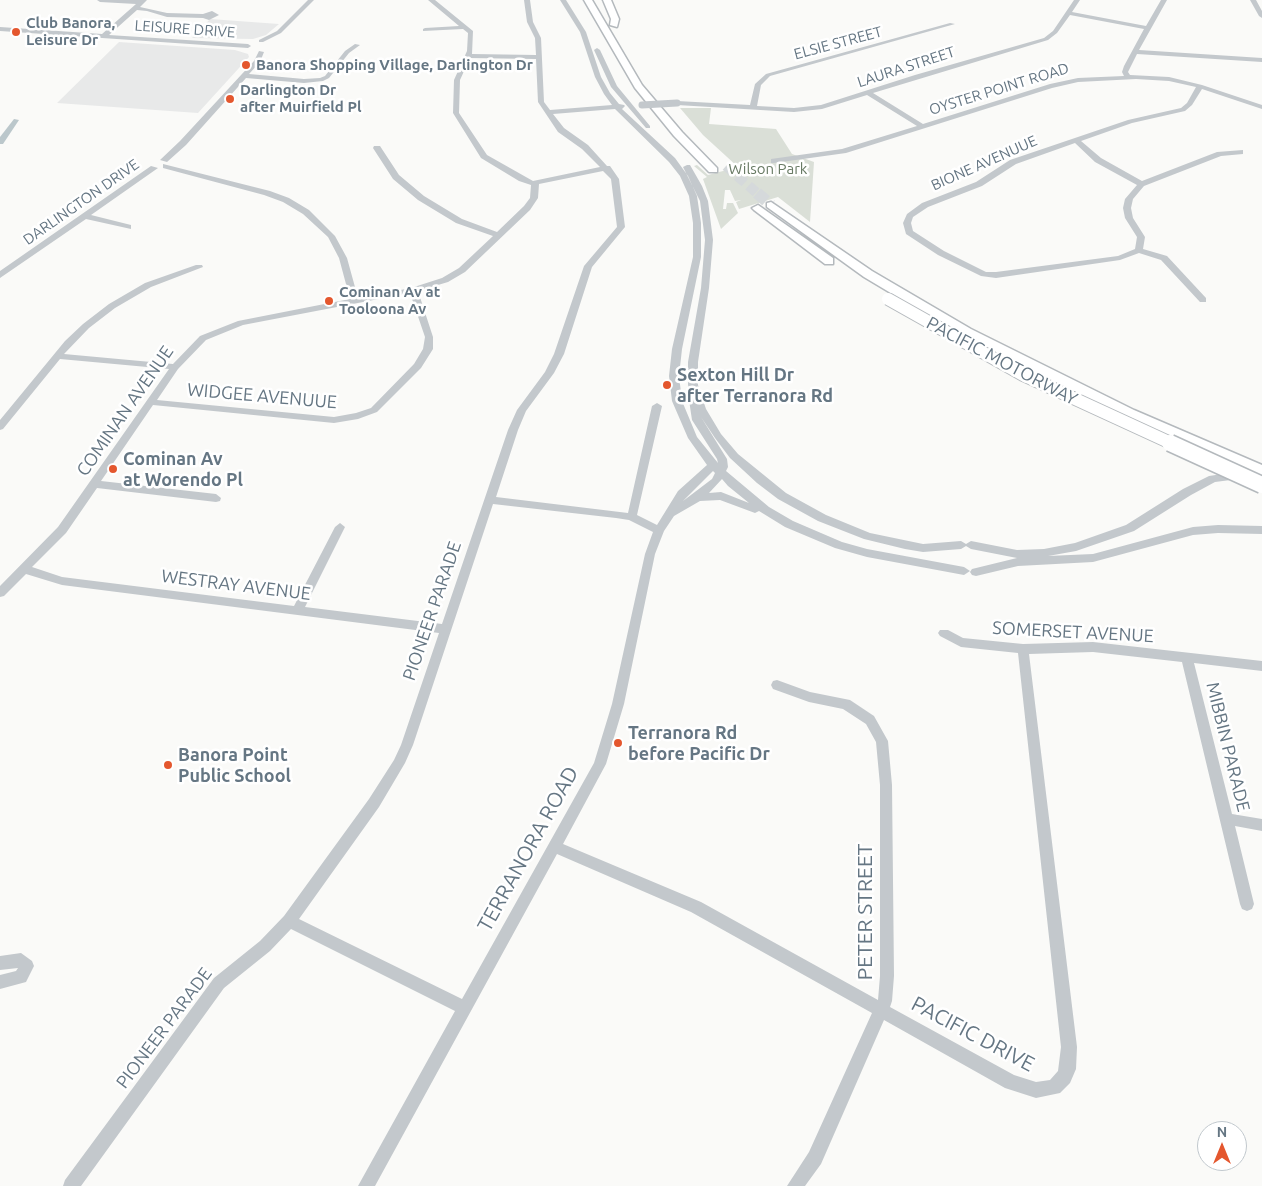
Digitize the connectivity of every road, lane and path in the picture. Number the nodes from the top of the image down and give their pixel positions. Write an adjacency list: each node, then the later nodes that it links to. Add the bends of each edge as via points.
1 (100, 0): 14 (street)
2 (311, 0): 26 (street, via 279,32)
3 (317, 0): 29 (street, DARLINGTON DRIVE)
4 (431, 0): 21 (street)
5 (527, 0): 32 (street, PIONEER PARADE)
6 (564, 0): 43 (street, via 586,37 603,86)
7 (570, 0): 41 (street, via 591,33 607,74)
8 (588, 0): 53 (highway, via 638,86)
9 (600, 0): 20 (highway)
10 (607, 0): 20 (highway, via 616,19)
11 (1077, 0): 16 (street, LAURA STREET)
12 (1164, 0): 22 (street)
13 (1254, 0): 18 (street)
14 (143, 1): 15 (street)
15 (135, 8): 17 (street, via 164,14); 25 (street)
16 (1068, 13): 22 (street); 39 (street, LAURA STREET, via 1046,39)
17 (204, 16)
18 (1262, 16)
19 (952, 24): 42 (street, ELSIE STREET, via 768,76 758,84)
20 (614, 25): 34 (highway)
21 (466, 26): 24 (street); 31 (street, via 471,33)
22 (1147, 28): 30 (street)
23 (0, 29): 25 (street, LEISURE DRIVE)
24 (424, 30)
25 (104, 36): 28 (street, LEISURE DRIVE)
26 (261, 41): 28 (street); 29 (street)
27 (357, 45): 35 (street, via 321,80)
28 (248, 46): 29 (street, via 250,51)
29 (268, 47): 35 (street, DARLINGTON DRIVE)
30 (1135, 52): 33 (street); 36 (street, via 1125,72)
31 (467, 56): 32 (street); 54 (street, via 457,80 457,117 484,156 522,179)
32 (540, 57): 44 (street, PIONEER PARADE, via 541,102)
33 (1262, 60)
34 (643, 73)
35 (244, 76): 51 (street, DARLINGTON DRIVE)
36 (1128, 77): 37 (street, OYSTER POINT ROAD, via 1169,78); 45 (street, OYSTER POINT ROAD, via 1060,83)
37 (1200, 86): 40 (street, OYSTER POINT ROAD); 46 (street, BIONE AVENUUE, via 1183,110 1130,122)
38 (653, 87): 49 (highway, via 676,117)
39 (869, 93): 42 (street, LAURA STREET, via 806,110); 45 (street)
40 (1262, 107)
41 (630, 108): 42 (street, LAURA STREET, bridge, via 678,105); 43 (street, LAURA STREET); 72 (street, via 686,166 704,201 709,256 692,362)
42 (753, 108)
43 (619, 109): 44 (street, LAURA STREET); 76 (street, via 672,160 693,196 697,257 677,349 675,388 686,425)
44 (547, 112): 52 (street, PIONEER PARADE, via 561,130)
45 (922, 126): 50 (street, OYSTER POINT ROAD, via 832,154)
46 (1076, 140): 55 (street, via 1098,160); 61 (street, BIONE AVENUUE, via 1013,162 979,184 932,201 910,216 908,228 918,240 972,269 996,275 1120,258)
47 (377, 148): 60 (street, via 396,178 421,198 458,221)
48 (1240, 152): 55 (street, via 1220,154)
49 (714, 155)
50 (774, 161)
51 (165, 163): 58 (street, DARLINGTON DRIVE); 69 (street, via 267,193 306,212 331,236 343,258)
52 (607, 168): 54 (street); 83 (street, PIONEER PARADE, via 617,182 621,227 588,266 559,354 522,410)
53 (713, 170)
54 (535, 183): 60 (street, COMINAN AVENUE, via 532,203)
55 (1141, 184): 61 (street, via 1129,199 1127,208 1129,218 1141,237)
56 (771, 205): 67 (highway, PACIFIC MOTORWAY)
57 (758, 208): 67 (highway, PACIFIC MOTORWAY, via 801,242)
58 (85, 216): 59 (street); 64 (street, DARLINGTON DRIVE)
59 (128, 227)
60 (499, 234): 66 (street, COMINAN AVENUE, via 452,276)
61 (1139, 250): 68 (street, via 1164,258)
62 (0, 263): 64 (street)
63 (199, 266): 70 (street, via 148,285 112,306 86,326)
64 (12, 267): 65 (street, DARLINGTON DRIVE)
65 (0, 275)
66 (413, 290): 69 (street, COMINAN AVENUE); 73 (street, WIDGEE AVENUUE, via 429,337 428,349 418,366 374,410 334,420)
67 (893, 296): 77 (highway, PACIFIC MOTORWAY, via 1032,366); 80 (highway, PACIFIC MOTORWAY, bridge, via 952,337 1023,375)
68 (1203, 300)
69 (355, 301): 71 (street, COMINAN AVENUE, via 215,331 194,345)
70 (57, 356): 71 (street); 75 (street)
71 (175, 367): 73 (street, COMINAN AVENUE)
72 (694, 394): 76 (street, via 697,420 722,459); 78 (street, via 718,436)
73 (151, 402): 79 (street, COMINAN AVENUE)
74 (657, 406): 85 (street)
75 (0, 426)
76 (719, 468): 78 (street); 82 (street, TERRANORA ROAD); 84 (street, TERRANORA ROAD, via 686,488); 86 (street, via 765,510)
77 (1262, 472): 90 (street, via 1213,479 1130,528 1076,547 1017,554)
78 (754, 474): 90 (street, via 804,509 868,536 923,548)
79 (95, 484): 81 (street); 91 (street, COMINAN AVENUE, via 56,537)
80 (1262, 485)
81 (216, 498)
82 (696, 498): 84 (street, TERRANORA ROAD); 86 (street, via 725,496)
83 (490, 500): 85 (street); 96 (street, PIONEER PARADE)
84 (672, 512): 88 (street, TERRANORA ROAD)
85 (631, 517): 88 (street)
86 (789, 524): 92 (street, via 839,545)
87 (340, 527): 95 (street)
88 (659, 530): 104 (street, TERRANORA ROAD, via 645,572 606,749)
89 (1262, 530): 93 (street, via 1193,531 1093,558 1018,562)
90 (966, 545): 92 (street, via 952,548 949,556 954,566); 93 (street, via 981,551 987,559 984,567)
91 (24, 568): 94 (street, COMINAN AVENUE); 95 (street, WESTRAY AVENUE, via 39,576 62,581)
92 (964, 571): 93 (street)
93 (976, 572)
94 (0, 593)
95 (298, 610): 96 (street, WESTRAY AVENUE)
96 (445, 629): 106 (street, PIONEER PARADE, via 399,763)
97 (944, 633): 98 (street, SOMERSET AVENUE, via 961,642)
98 (1023, 649): 99 (street, SOMERSET AVENUE, via 1093,647); 110 (street, PACIFIC DRIVE, via 1069,1047 1068,1069 1054,1087 1041,1090 1026,1088)
99 (1187, 658): 100 (street, SOMERSET AVENUE); 102 (street, MIBBIN PARADE)
100 (1262, 666)
101 (777, 685): 110 (street, PETER STREET, via 809,697 846,704 870,720 882,741 886,785 887,976)
102 (1226, 819): 103 (street); 105 (street, MIBBIN PARADE)
103 (1262, 825)
104 (555, 847): 109 (street, TERRANORA ROAD); 110 (street, PACIFIC DRIVE, via 683,900)
105 (1247, 904)
106 (289, 922): 109 (street); 111 (street, PIONEER PARADE, via 219,983)
107 (0, 963): 108 (street, via 21,960 27,966 21,977)
108 (0, 982)
109 (464, 1008): 112 (street, TERRANORA ROAD)
110 (882, 1009): 113 (street, PETER STREET, via 815,1158)
111 (71, 1186)
112 (366, 1186)
113 (795, 1186)

